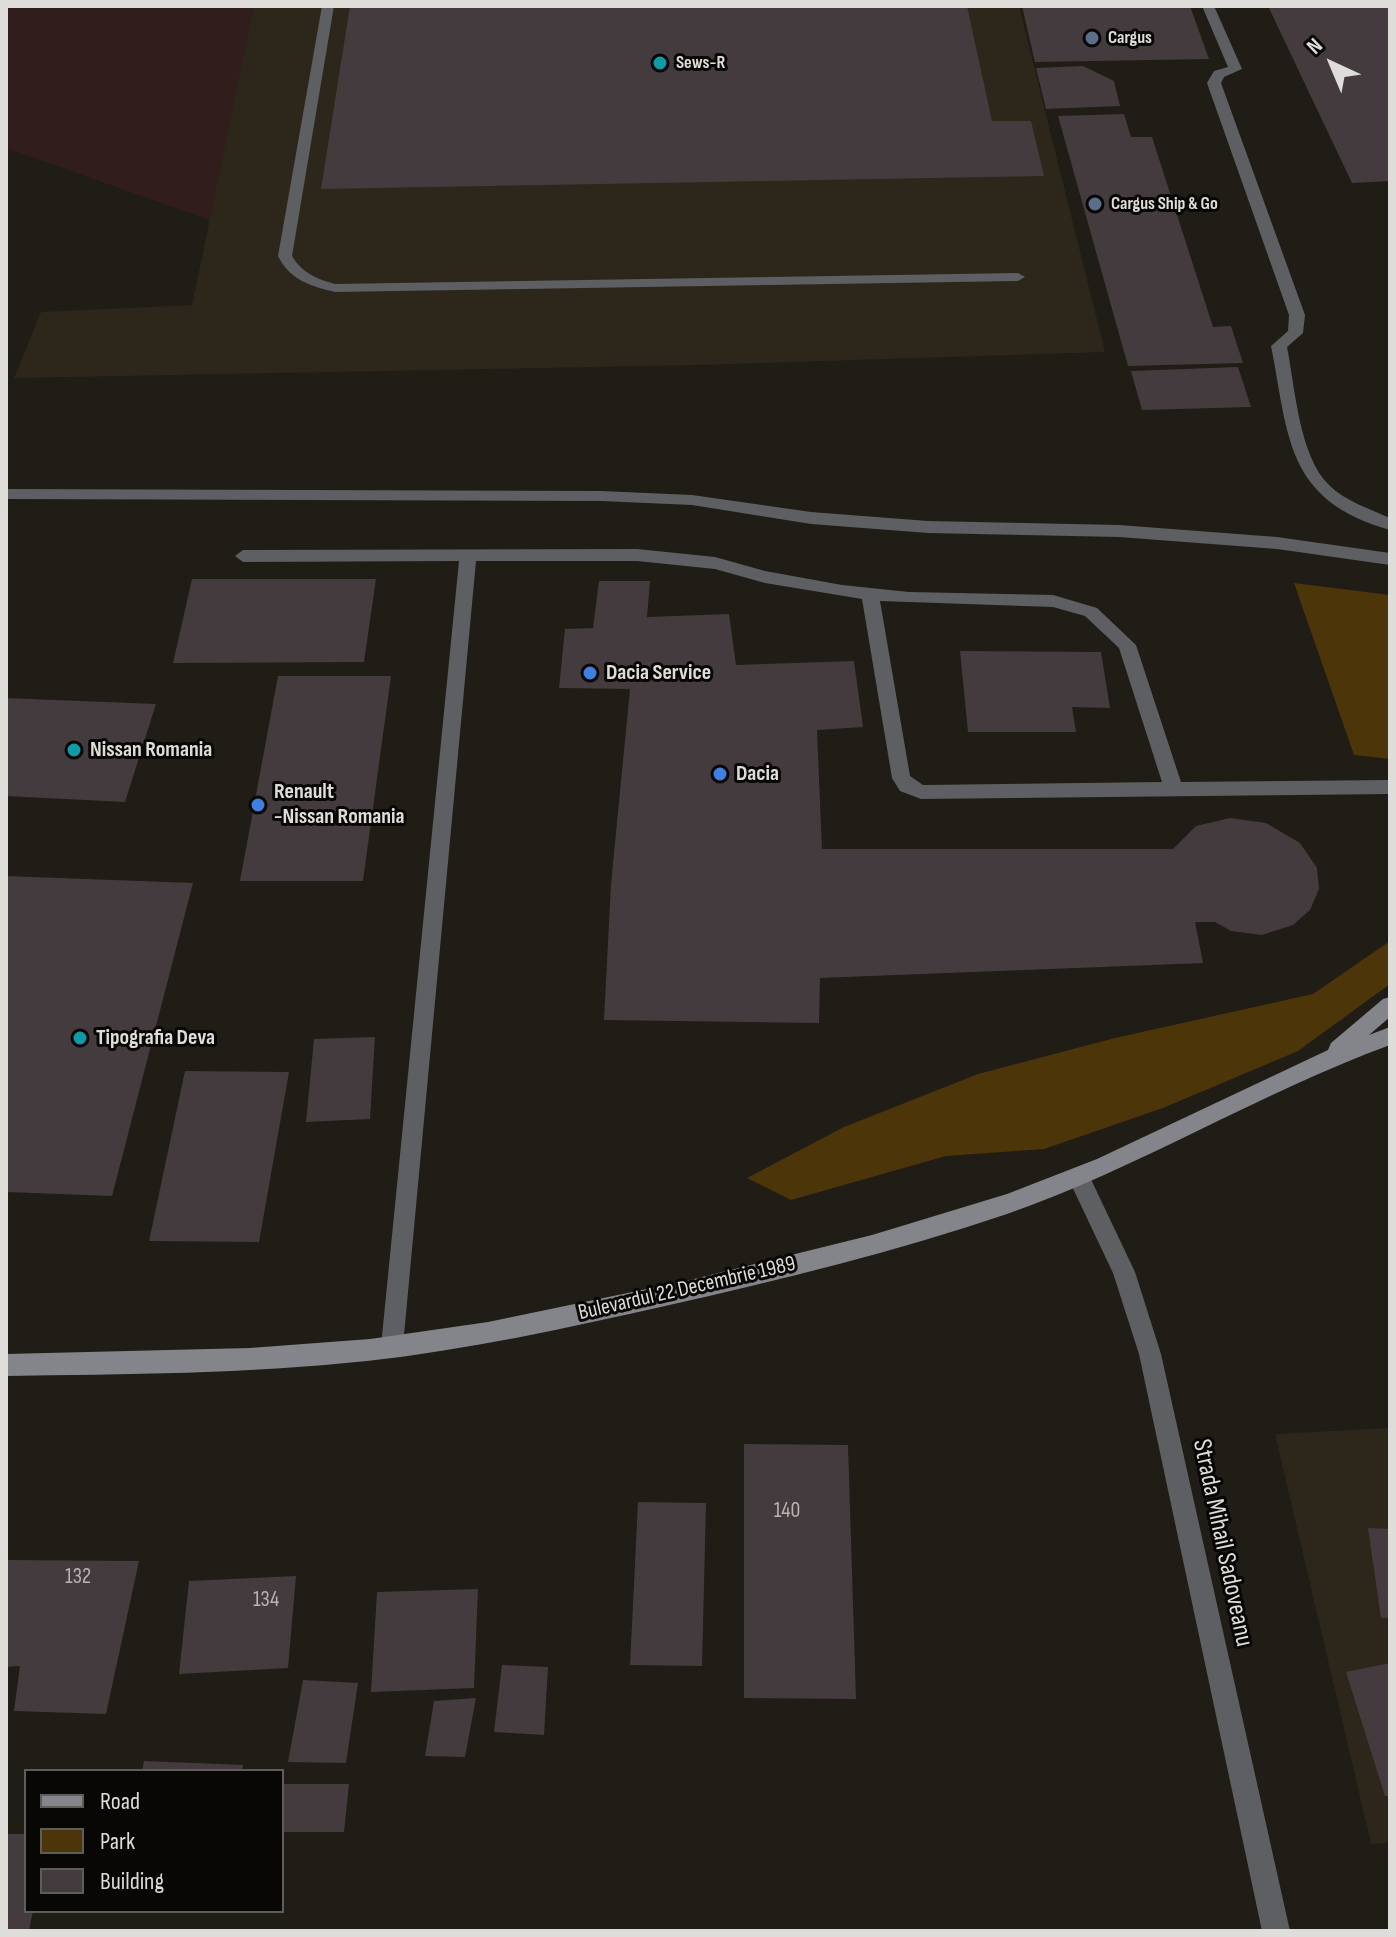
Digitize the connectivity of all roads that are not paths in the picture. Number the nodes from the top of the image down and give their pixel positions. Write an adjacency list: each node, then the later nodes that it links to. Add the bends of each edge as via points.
1 (328, 6): 3 (street, via 285,256 294,271 317,284 335,288)
2 (1208, 6): 5 (street, via 1235,69 1219,74 1214,83 1297,315 1295,333 1279,346 1303,458 1322,488)
3 (1018, 277)
4 (6, 494): 8 (street, via 692,500 811,518 928,527 1119,531 1277,543)
5 (1390, 524)
6 (243, 556): 7 (street)
7 (468, 557): 9 (street, via 637,555 715,563); 16 (street)
8 (1390, 559)
9 (870, 594): 11 (street, via 1053,601 1091,612 1127,645); 11 (street, via 901,778 907,786 921,792)
10 (1390, 787): 11 (street)
11 (1174, 790)
12 (1390, 1005): 14 (main road, Bulevardul 22 Decembrie 1989)
13 (1390, 1036): 14 (main road, Bulevardul 22 Decembrie 1989)
14 (1330, 1056): 15 (main road, Bulevardul 22 Decembrie 1989)
15 (1079, 1178): 16 (main road, Bulevardul 22 Decembrie 1989, via 900,1235 708,1286 532,1325); 18 (street, Strada Mihail Sadoveanu, via 1124,1272 1150,1354)
16 (392, 1346): 17 (main road, Bulevardul 22 Decembrie 1989, via 332,1354)
17 (6, 1365)
18 (1276, 1931)

